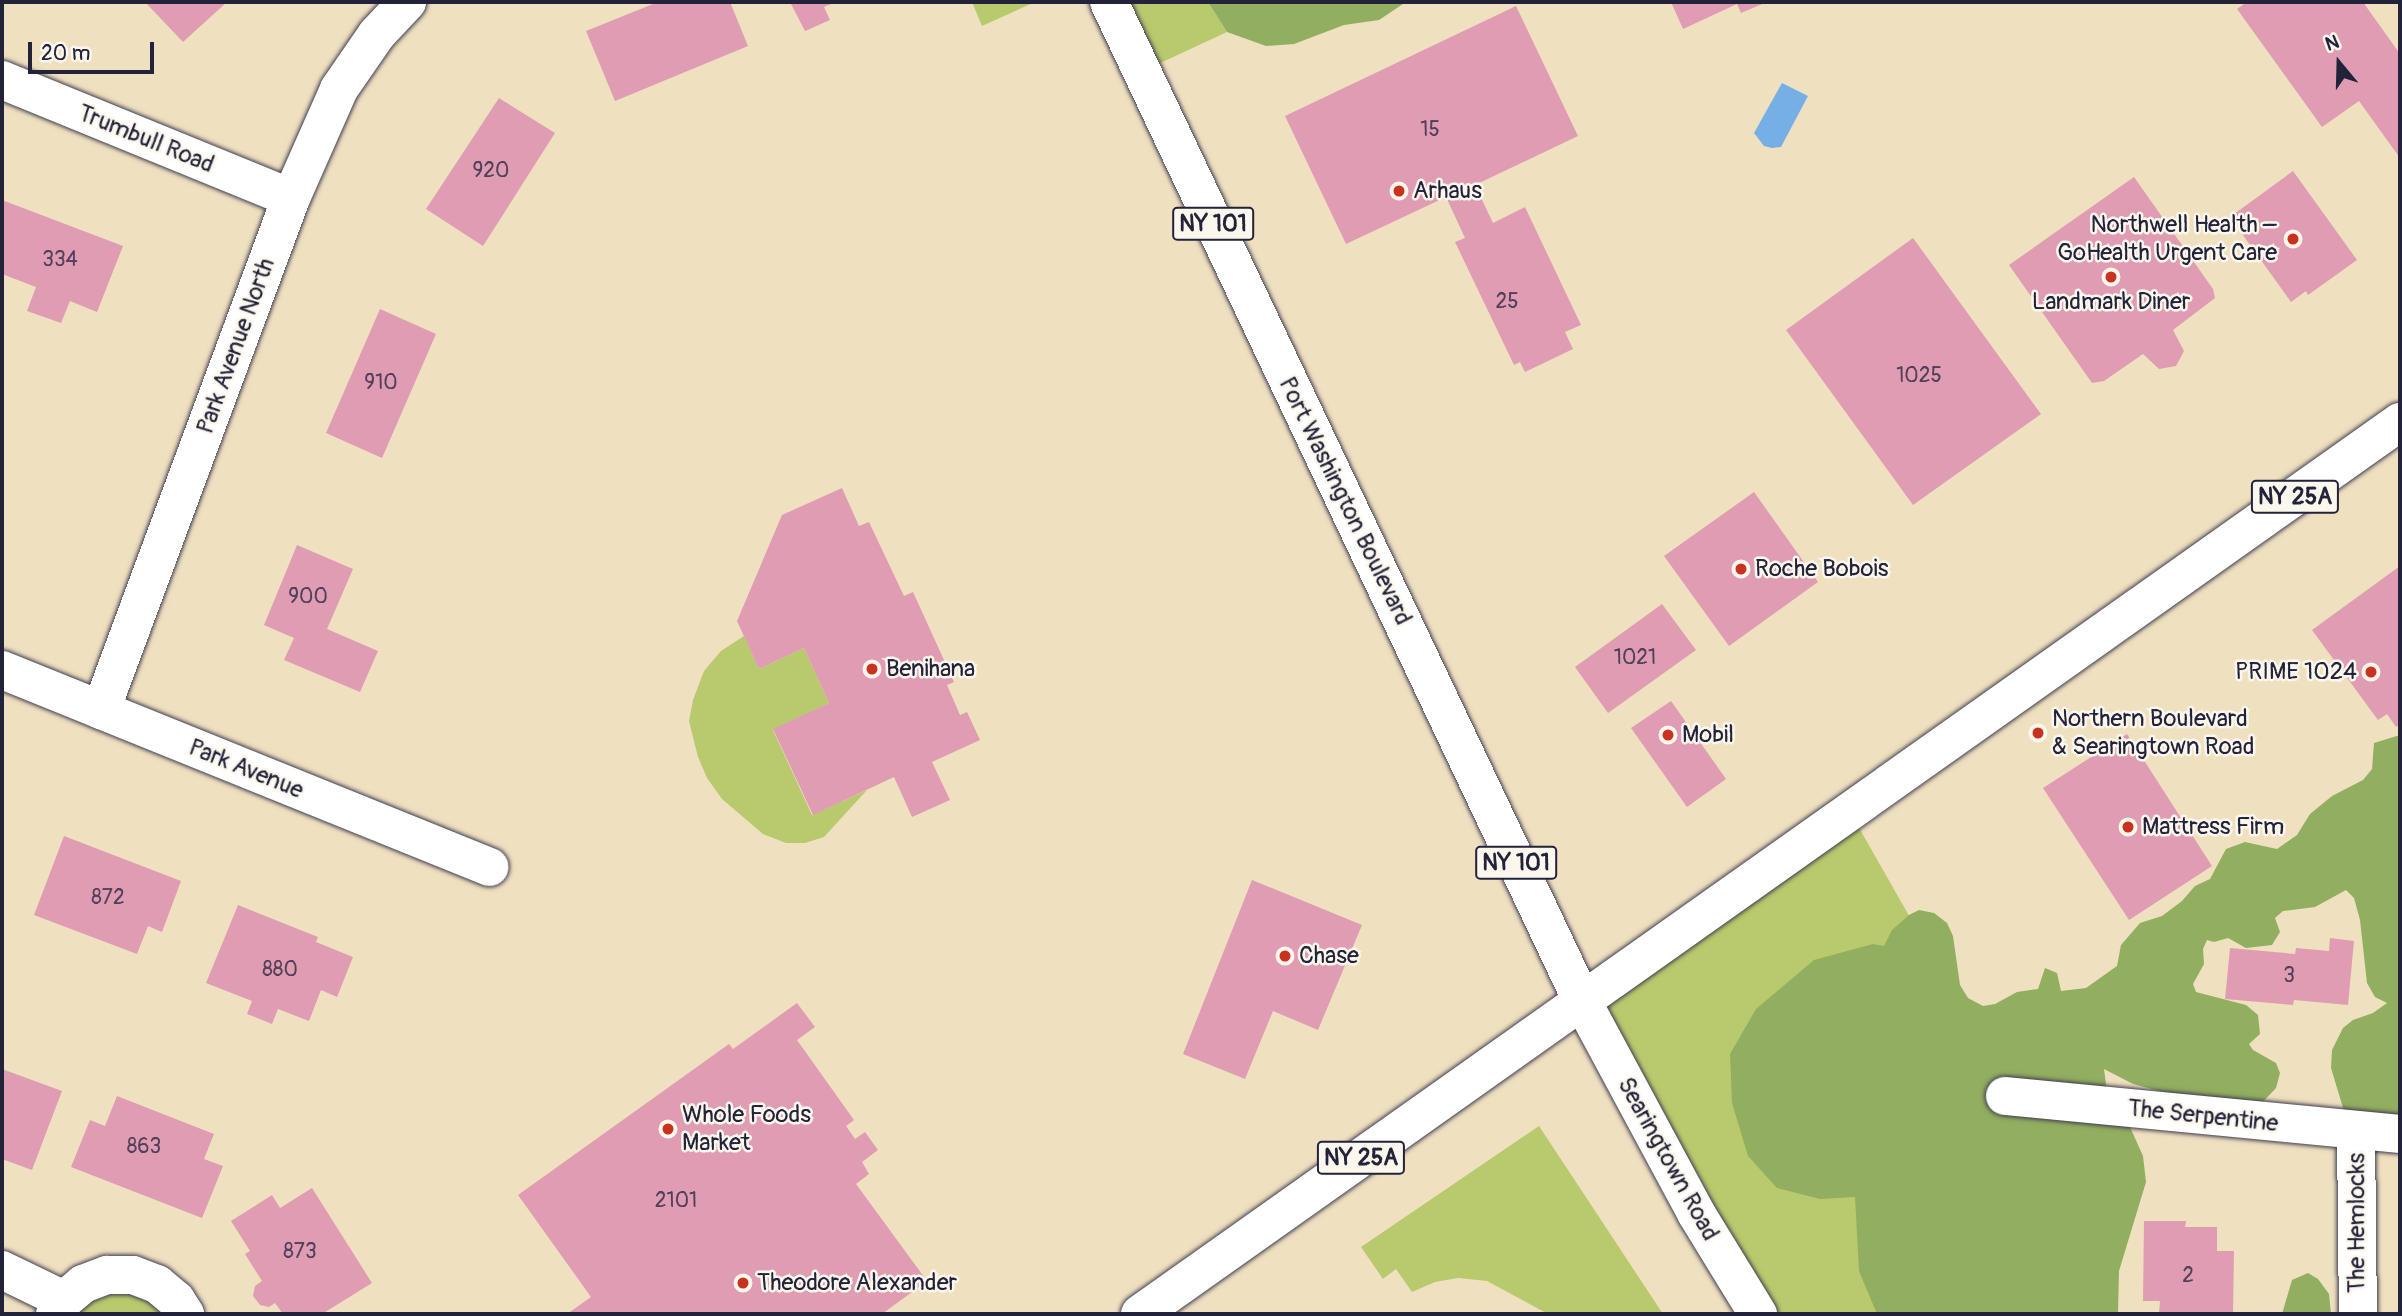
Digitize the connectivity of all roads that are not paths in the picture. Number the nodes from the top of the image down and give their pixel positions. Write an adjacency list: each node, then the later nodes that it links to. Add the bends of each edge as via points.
1 (407, 2): 4 (main road, Park Avenue North, via 377,34 339,89)
2 (1109, 2): 9 (main road, Port Washington Boulevard / NY 101)
3 (2, 80): 4 (main road, Trumbull Road)
4 (291, 198): 7 (main road, Park Avenue North)
5 (2400, 422): 9 (main road, NY 25A)
6 (2, 670): 7 (main road, Park Avenue)
7 (101, 710): 8 (main road, Park Avenue)
8 (490, 867)
9 (1582, 1001): 16 (main road, NY 25A); 17 (main road, Searingtown Road, via 1696,1213)
10 (2005, 1096): 11 (main road, The Serpentine)
11 (2356, 1131): 12 (main road, The Serpentine); 18 (main road, The Hemlocks)
12 (2400, 1134)
13 (2, 1270): 14 (main road)
14 (60, 1307): 15 (main road, via 83,1284 107,1275 133,1275 156,1284)
15 (185, 1314)
16 (1140, 1314)
17 (1758, 1314)
18 (2358, 1314)

